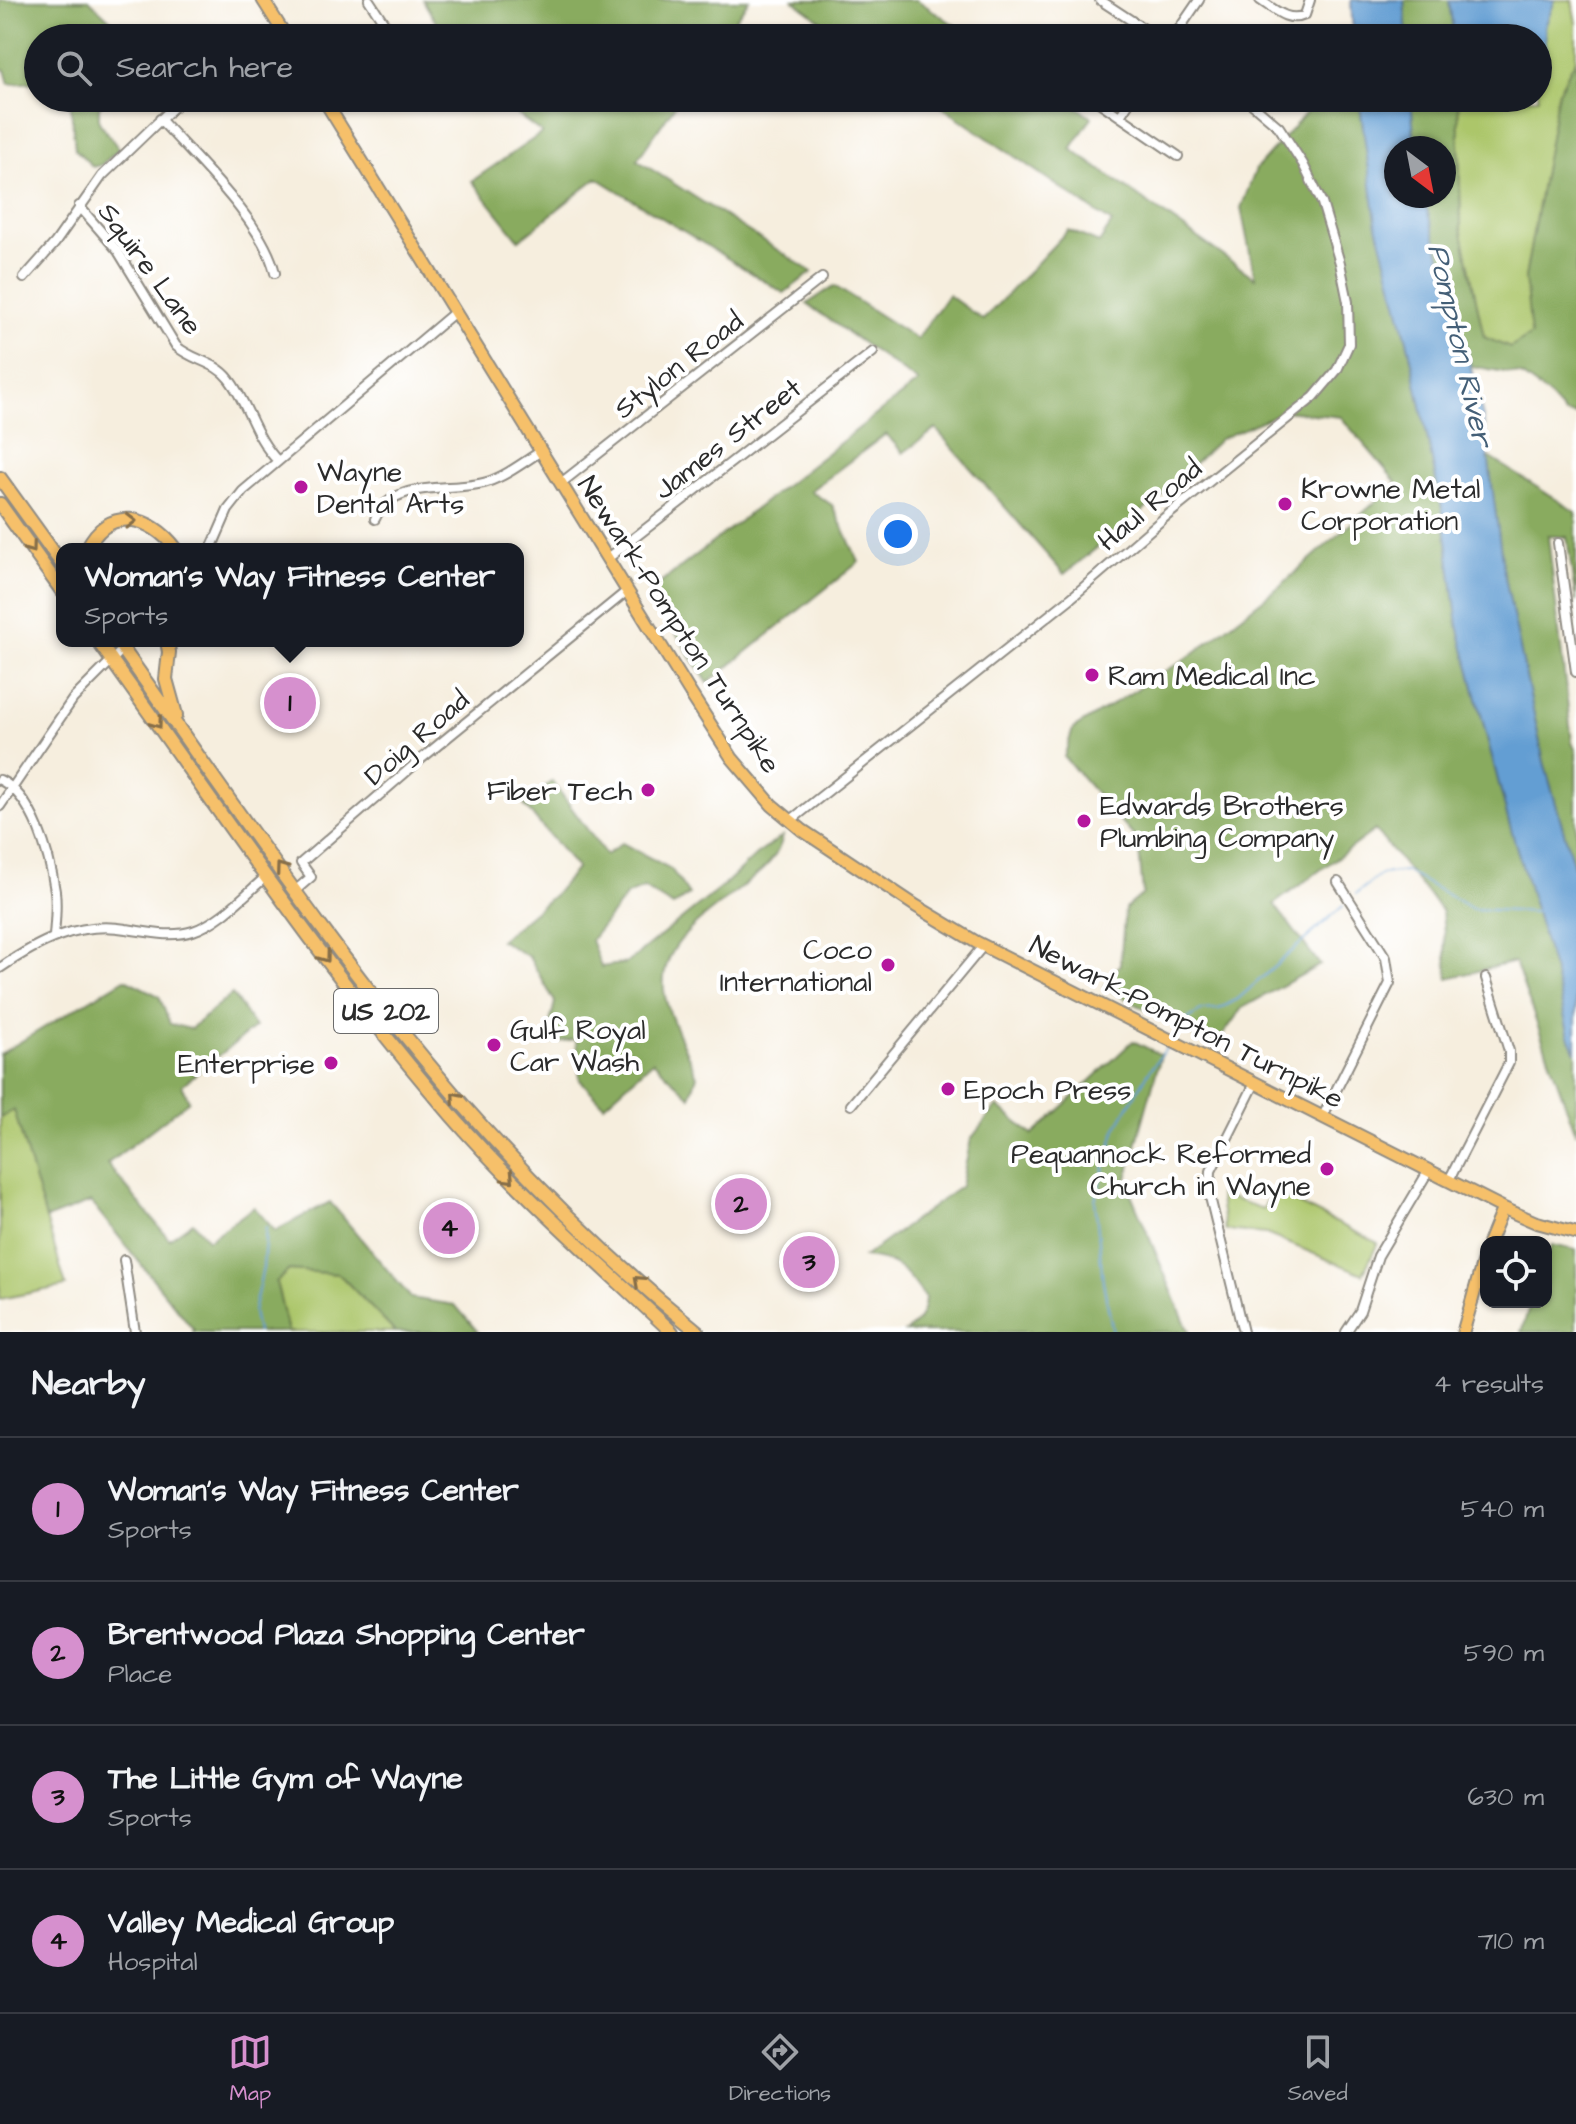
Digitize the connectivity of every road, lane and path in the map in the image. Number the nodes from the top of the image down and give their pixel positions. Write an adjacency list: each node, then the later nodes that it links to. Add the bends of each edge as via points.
1 (263, 0): 7 (main road)
2 (369, 0): 8 (street)
3 (1100, 0): 9 (street)
4 (1199, 0): 10 (street)
5 (1260, 0): 6 (street, via 1288,17 1300,17)
6 (1310, 0)
7 (277, 24)
8 (385, 24)
9 (1137, 24)
10 (1183, 24)
11 (168, 112): 17 (street)
12 (332, 112): 23 (main road, Newark-Pompton Turnpike)
13 (1114, 112): 16 (street)
14 (1123, 112): 16 (street)
15 (1263, 112): 49 (street, Haul Road, via 1286,137 1322,203 1345,285 1350,327 1337,370 1307,403 1071,598)
16 (1120, 116): 18 (street)
17 (160, 119): 19 (street); 20 (street, via 253,225)
18 (1178, 156)
19 (79, 206): 21 (street); 26 (street, Squire Lane, via 118,251 176,346 228,378)
20 (275, 273)
21 (24, 278)
22 (822, 278): 28 (street, Stylon Road)
23 (455, 312): 25 (main road, Newark-Pompton Turnpike); 26 (street)
24 (873, 352): 36 (street, James Street)
25 (541, 451): 28 (main road, Newark-Pompton Turnpike); 30 (street, via 488,482 405,493 386,503)
26 (278, 461): 33 (street, via 235,500)
27 (0, 478): 35 (highway)
28 (561, 483): 36 (main road, Newark-Pompton Turnpike)
29 (0, 504): 37 (highway, one-way to 37)
30 (375, 519)
31 (92, 543): 32 (highway, one-way to 32, via 103,529 127,519 160,530)
32 (171, 543)
33 (213, 543)
34 (1558, 543): 44 (street)
35 (56, 556)
36 (607, 559): 38 (main road, Newark-Pompton Turnpike)
37 (56, 583)
38 (627, 591): 49 (main road, Newark-Pompton Turnpike, via 732,758); 52 (street, Doig Road, via 301,863 311,877)
39 (102, 647): 43 (highway, US 202)
40 (121, 647): 43 (street)
41 (126, 647): 45 (highway, US 202)
42 (168, 647): 45 (highway, via 169,695)
43 (111, 659): 47 (street, via 73,699); 50 (highway, US 202, one-way to 50)
44 (1576, 672)
45 (185, 736): 52 (highway, US 202, one-way to 45)
46 (0, 780): 47 (street)
47 (13, 788): 48 (street); 53 (street, via 34,821 53,882)
48 (0, 806)
49 (790, 821): 54 (main road, Newark-Pompton Turnpike)
50 (267, 876): 53 (street, via 192,931 168,935 94,928); 68 (highway, US 202, one-way to 68, via 352,993 454,1118 551,1221)
51 (1338, 882): 59 (street, via 1386,958 1390,983)
52 (296, 890): 69 (highway, US 202, one-way to 52, via 584,1230 484,1128 384,1008)
53 (54, 936): 55 (street)
54 (983, 946): 57 (main road, Newark-Pompton Turnpike); 58 (street)
55 (0, 968)
56 (1486, 978): 61 (street, via 1510,1057)
57 (1255, 1083): 59 (main road, Newark-Pompton Turnpike); 70 (street, via 1209,1179)
58 (851, 1105)
59 (1323, 1116): 60 (main road, Newark-Pompton Turnpike)
60 (1429, 1170): 61 (main road, Newark-Pompton Turnpike); 71 (street, via 1378,1256 1360,1311)
61 (1449, 1180): 62 (main road, Newark-Pompton Turnpike)
62 (1503, 1208): 63 (main road, Newark-Pompton Turnpike); 64 (main road)
63 (1576, 1233)
64 (1491, 1236)
65 (124, 1260): 67 (street)
66 (1480, 1272): 72 (main road)
67 (135, 1332)
68 (672, 1332)
69 (698, 1332)
70 (1243, 1332)
71 (1346, 1332)
72 (1463, 1332)

